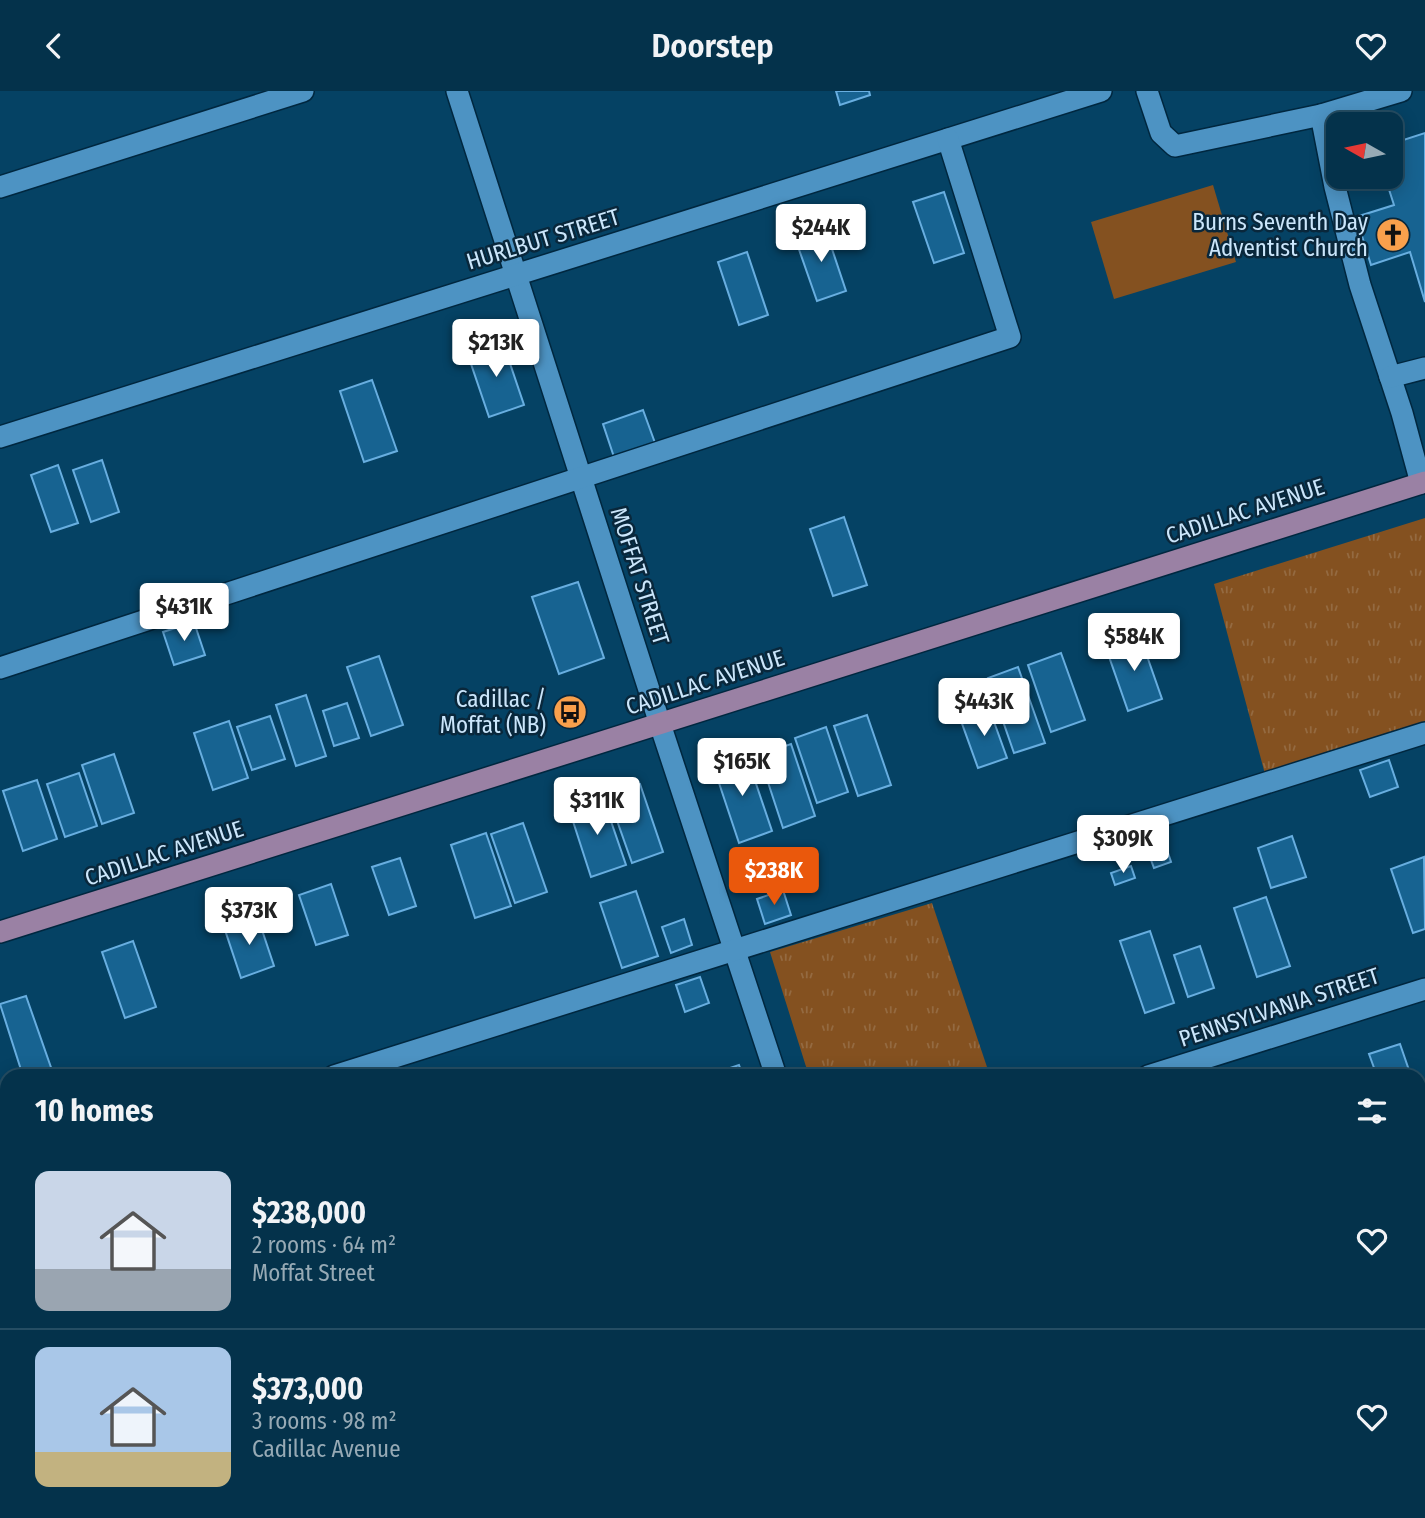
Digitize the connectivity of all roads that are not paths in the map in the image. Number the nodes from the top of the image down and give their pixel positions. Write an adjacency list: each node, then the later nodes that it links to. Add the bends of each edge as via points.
1 (303, 91): 8 (street)
2 (457, 91): 9 (street, MOFFAT STREET)
3 (1101, 91): 7 (street, HURLBUT STREET)
4 (1147, 91): 6 (street, via 1161,133 1174,146)
5 (1401, 91): 6 (street)
6 (1321, 115): 11 (street, via 1360,285)
7 (948, 139): 9 (street, HURLBUT STREET); 13 (street, via 1010,337)
8 (0, 187)
9 (517, 275): 12 (street, HURLBUT STREET); 13 (street, MOFFAT STREET)
10 (1425, 368): 11 (street)
11 (1391, 377): 14 (street)
12 (0, 437)
13 (582, 479): 15 (street); 16 (street, MOFFAT STREET)
14 (1423, 482): 16 (main road, CADILLAC AVENUE)
15 (0, 668)
16 (660, 724): 18 (main road, CADILLAC AVENUE); 19 (street, MOFFAT STREET)
17 (1425, 733): 19 (street)
18 (0, 932)
19 (735, 950): 21 (street); 22 (street, MOFFAT STREET)
20 (1425, 989): 23 (street, PENNSYLVANIA STREET)
21 (356, 1069)
22 (774, 1069)
23 (1170, 1069)

